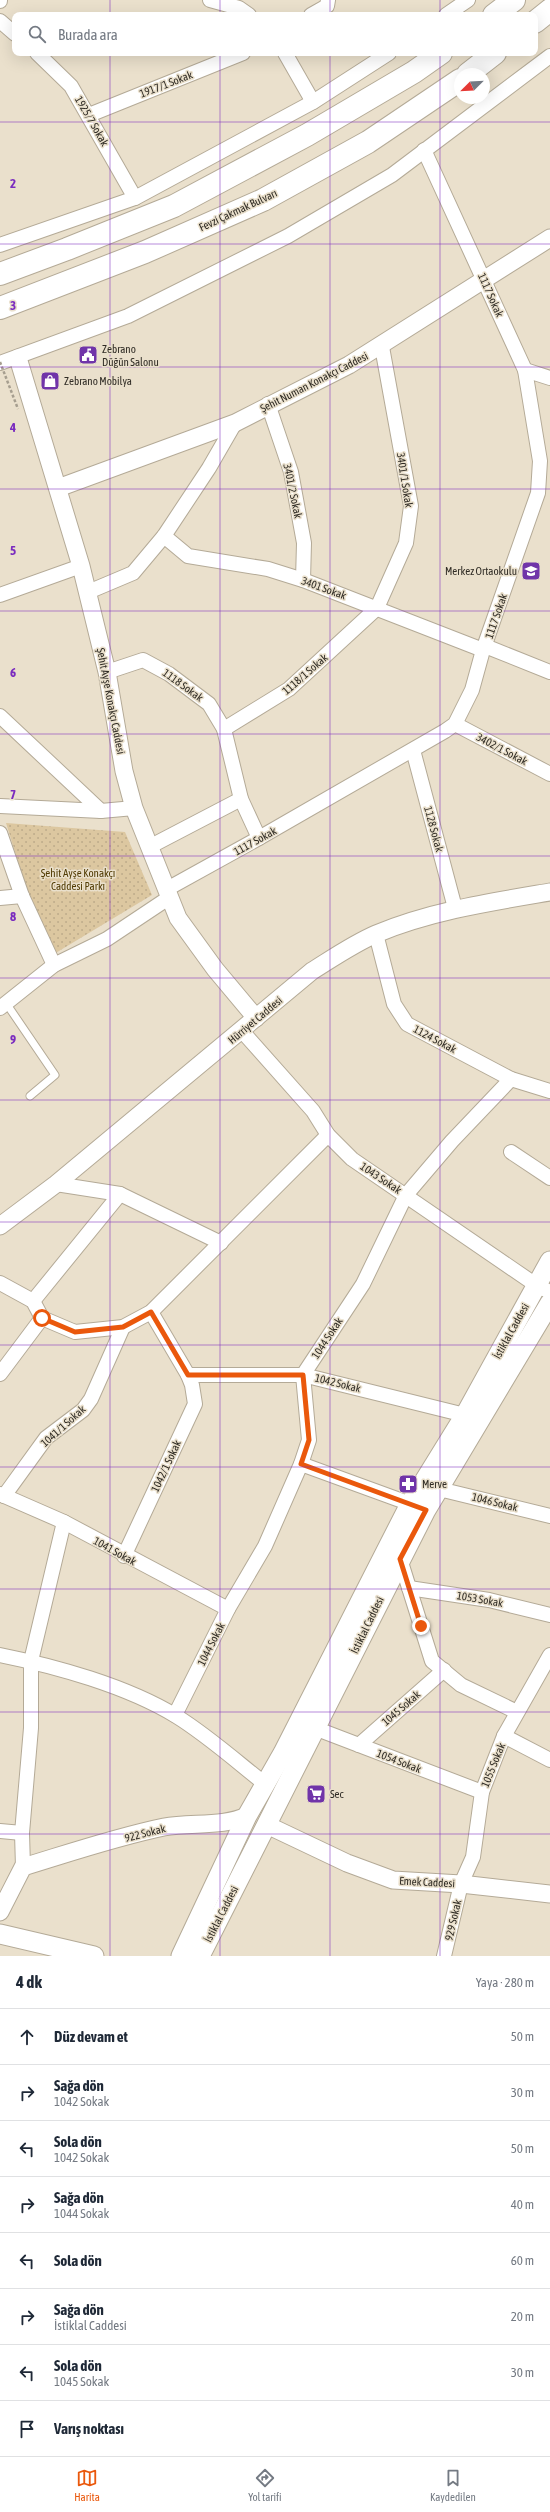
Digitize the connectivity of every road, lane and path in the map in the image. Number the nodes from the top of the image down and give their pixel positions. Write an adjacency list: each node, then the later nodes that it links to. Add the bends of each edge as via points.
1 (210, 0): 6 (street)
2 (328, 0): 7 (street, via 327,6)
3 (468, 0): 8 (street)
4 (514, 0): 9 (main road)
5 (550, 10): 10 (main road)
6 (245, 12)
7 (316, 12)
8 (450, 12)
9 (498, 12)
10 (538, 20)
11 (0, 21): 12 (street)
12 (12, 31)
13 (40, 56): 23 (street, 1925/7 Sokak, via 71,86)
14 (235, 56): 23 (street, 1917/1 Sokak)
15 (287, 56): 22 (street)
16 (385, 56): 22 (street)
17 (437, 56): 28 (main road, via 307,135 174,206 67,250)
18 (491, 56): 20 (main road)
19 (550, 56): 24 (street)
20 (476, 68)
21 (454, 84): 30 (main road, Fevzi Çakmak Bulvarı, via 368,142 263,200 145,252)
22 (313, 102): 25 (street)
23 (89, 114): 25 (street, 1925/7 Sokak)
24 (424, 150): 29 (street, 1117 Sokak); 32 (street, via 392,175 288,236 128,316)
25 (135, 198): 27 (street)
26 (550, 238): 29 (street, Şehit Numan Konakçı Caddesi)
27 (0, 245)
28 (0, 274)
29 (485, 280): 31 (street, Şehit Numan Konakçı Caddesi); 34 (street, 1117 Sokak)
30 (0, 308)
31 (382, 346): 36 (street, Şehit Numan Konakçı Caddesi); 46 (street, 3401/1 Sokak, via 411,506 406,543)
32 (18, 358): 33 (street); 39 (street, Şehit Ayşe Konakçı Caddesi)
33 (0, 363): 37 (path, bridge)
34 (525, 370): 35 (street); 40 (street, 1117 Sokak)
35 (550, 378)
36 (268, 404): 38 (street, Şehit Numan Konakçı Caddesi); 43 (street, 3401/2 Sokak, via 291,472 304,543)
37 (18, 409)
38 (235, 423): 39 (street, Şehit Numan Konakçı Caddesi); 41 (street)
39 (58, 488): 42 (street, Şehit Ayşe Konakçı Caddesi)
40 (544, 495): 47 (street, 1117 Sokak)
41 (164, 536): 43 (street, 3401 Sokak, via 188,556 268,570); 44 (street, via 133,573)
42 (81, 566): 44 (street, Şehit Ayşe Konakçı Caddesi); 45 (street)
43 (303, 580): 46 (street, 3401 Sokak)
44 (88, 592): 48 (street, Şehit Ayşe Konakçı Caddesi)
45 (0, 595)
46 (377, 608): 47 (street, 3401 Sokak); 52 (street, 1118/1 Sokak, via 290,689)
47 (484, 648): 49 (street, 3401 Sokak); 51 (street, 1117 Sokak, via 472,690)
48 (107, 672): 52 (street, 1118 Sokak, via 135,661 143,660 153,664 209,704); 57 (street, Şehit Ayşe Konakçı Caddesi, via 124,771)
49 (550, 672)
50 (0, 716): 58 (street)
51 (455, 724): 53 (street, 1117 Sokak); 54 (street, 3402/1 Sokak)
52 (224, 729): 55 (street, 1118 Sokak)
53 (413, 750): 60 (street, 1117 Sokak); 66 (street, 1128 Sokak)
54 (550, 774)
55 (241, 799): 60 (street, 1118 Sokak); 61 (street)
56 (0, 806): 58 (street)
57 (134, 808): 58 (street); 61 (street, Şehit Ayşe Konakçı Caddesi)
58 (101, 811)
59 (0, 833): 64 (street)
60 (259, 838): 63 (street, 1117 Sokak)
61 (149, 847): 63 (street, Şehit Ayşe Konakçı Caddesi)
62 (550, 892): 66 (street, Hürriyet Caddesi)
63 (168, 893): 68 (street, 1117 Sokak, via 107,939); 70 (street, Şehit Ayşe Konakçı Caddesi, via 178,918 215,969)
64 (22, 896): 65 (street); 68 (street)
65 (0, 898)
66 (455, 908): 67 (street, Hürriyet Caddesi)
67 (376, 934): 70 (street, Hürriyet Caddesi, via 312,971); 72 (street, 1124 Sokak, via 394,1004 407,1024)
68 (54, 965): 69 (street, 1117 Sokak)
69 (3, 1005): 74 (lane, via 55,1075)
70 (256, 1018): 71 (street, Hürriyet Caddesi)
71 (242, 1031): 75 (street, 1043 Sokak, via 313,1111); 78 (street, Hürriyet Caddesi)
72 (511, 1079): 73 (street, 1124 Sokak); 80 (street, 1044 Sokak, via 452,1141)
73 (550, 1091)
74 (30, 1096)
75 (328, 1135): 80 (street, 1043 Sokak, via 352,1159); 82 (street)
76 (512, 1152): 77 (street)
77 (550, 1178)
78 (56, 1184): 79 (street); 81 (street, Hürriyet Caddesi)
79 (120, 1194): 82 (street); 86 (street)
80 (406, 1195): 85 (street, 1043 Sokak); 93 (street, 1044 Sokak, via 363,1284)
81 (0, 1226)
82 (221, 1244): 87 (street)
83 (550, 1261): 85 (main road, İstiklal Caddesi)
84 (0, 1283): 86 (street)
85 (543, 1289): 94 (main road, İstiklal Caddesi)
86 (33, 1301): 89 (street)
87 (151, 1312): 90 (street); 92 (street)
88 (548, 1312): 95 (main road, İstiklal Caddesi)
89 (42, 1318): 90 (street, via 75,1332); 91 (street)
90 (123, 1327): 98 (street, 1041/1 Sokak, via 91,1399 83,1410 46,1438)
91 (0, 1374)
92 (188, 1375): 93 (street, 1042 Sokak); 102 (street, 1042/1 Sokak, via 195,1404)
93 (303, 1375): 94 (street, 1042 Sokak); 96 (street, 1044 Sokak, via 309,1440)
94 (465, 1415): 95 (street); 99 (main road, İstiklal Caddesi)
95 (471, 1436): 97 (main road, İstiklal Caddesi)
96 (301, 1464): 99 (street); 105 (street, 1044 Sokak, via 265,1546)
97 (439, 1489): 99 (main road, İstiklal Caddesi); 100 (street, 1046 Sokak)
98 (2, 1495): 101 (street, 1041 Sokak)
99 (418, 1507): 103 (main road, İstiklal Caddesi); 117 (main road, İstiklal Caddesi)
100 (550, 1516)
101 (64, 1522): 102 (street, 1041 Sokak); 109 (street)
102 (124, 1556): 105 (street, 1041 Sokak)
103 (400, 1559): 104 (street); 113 (main road, İstiklal Caddesi)
104 (409, 1588): 106 (street, 1053 Sokak, via 489,1600); 110 (street, via 432,1661)
105 (228, 1609): 112 (street, 1044 Sokak)
106 (550, 1615)
107 (550, 1654): 111 (street, 1055 Sokak)
108 (0, 1655): 109 (street)
109 (31, 1661): 112 (street, via 128,1692); 122 (street, via 31,1728)
110 (444, 1670): 111 (street, via 461,1685); 115 (street, 1045 Sokak)
111 (517, 1712): 114 (street, 1055 Sokak)
112 (175, 1715): 117 (street)
113 (317, 1729): 115 (street, 1054 Sokak); 120 (main road, İstiklal Caddesi)
114 (504, 1736): 116 (street); 118 (street, 1055 Sokak)
115 (359, 1745): 118 (street, 1054 Sokak)
116 (550, 1760)
117 (265, 1784): 119 (main road, İstiklal Caddesi)
118 (482, 1792): 124 (street, 1055 Sokak, via 473,1857)
119 (247, 1816): 120 (street); 123 (street, 922 Sokak, via 234,1822 201,1822 164,1828 87,1847); 130 (main road, İstiklal Caddesi)
120 (267, 1825): 124 (street, Emek Caddesi, via 347,1863 393,1880); 131 (main road, İstiklal Caddesi)
121 (0, 1831): 122 (street)
122 (22, 1833): 123 (street)
123 (23, 1867): 126 (street)
124 (461, 1884): 125 (street, Emek Caddesi); 132 (street, 929 Sokak)
125 (550, 1894)
126 (0, 1912)
127 (0, 1934): 128 (main road)
128 (46, 1951): 129 (main road)
129 (94, 1956)
130 (181, 1956)
131 (201, 1956)
132 (444, 1956)

